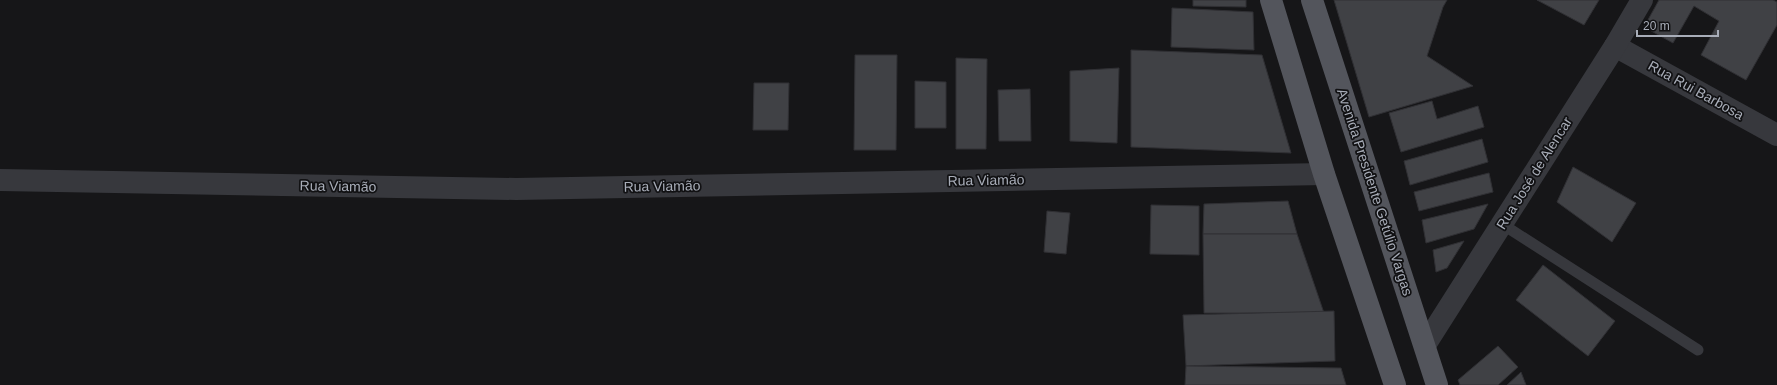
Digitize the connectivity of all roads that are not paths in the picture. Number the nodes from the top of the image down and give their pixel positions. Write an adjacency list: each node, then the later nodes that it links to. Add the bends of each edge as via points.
1 (1271, 0): 6 (main road)
2 (1312, 0): 9 (main road, Avenida Presidente Getúlio Vargas)
3 (1642, 0): 4 (street, Rua José de Alencar)
4 (1615, 46): 5 (street, Rua Rui Barbosa); 8 (street, Rua José de Alencar)
5 (1777, 135)
6 (1324, 174): 7 (street, Rua Viamão, via 516,189); 11 (main road)
7 (0, 180)
8 (1502, 224): 9 (street, Rua José de Alencar); 10 (lane)
9 (1425, 345): 12 (main road, Avenida Presidente Getúlio Vargas)
10 (1698, 350)
11 (1394, 385)
12 (1437, 385)

